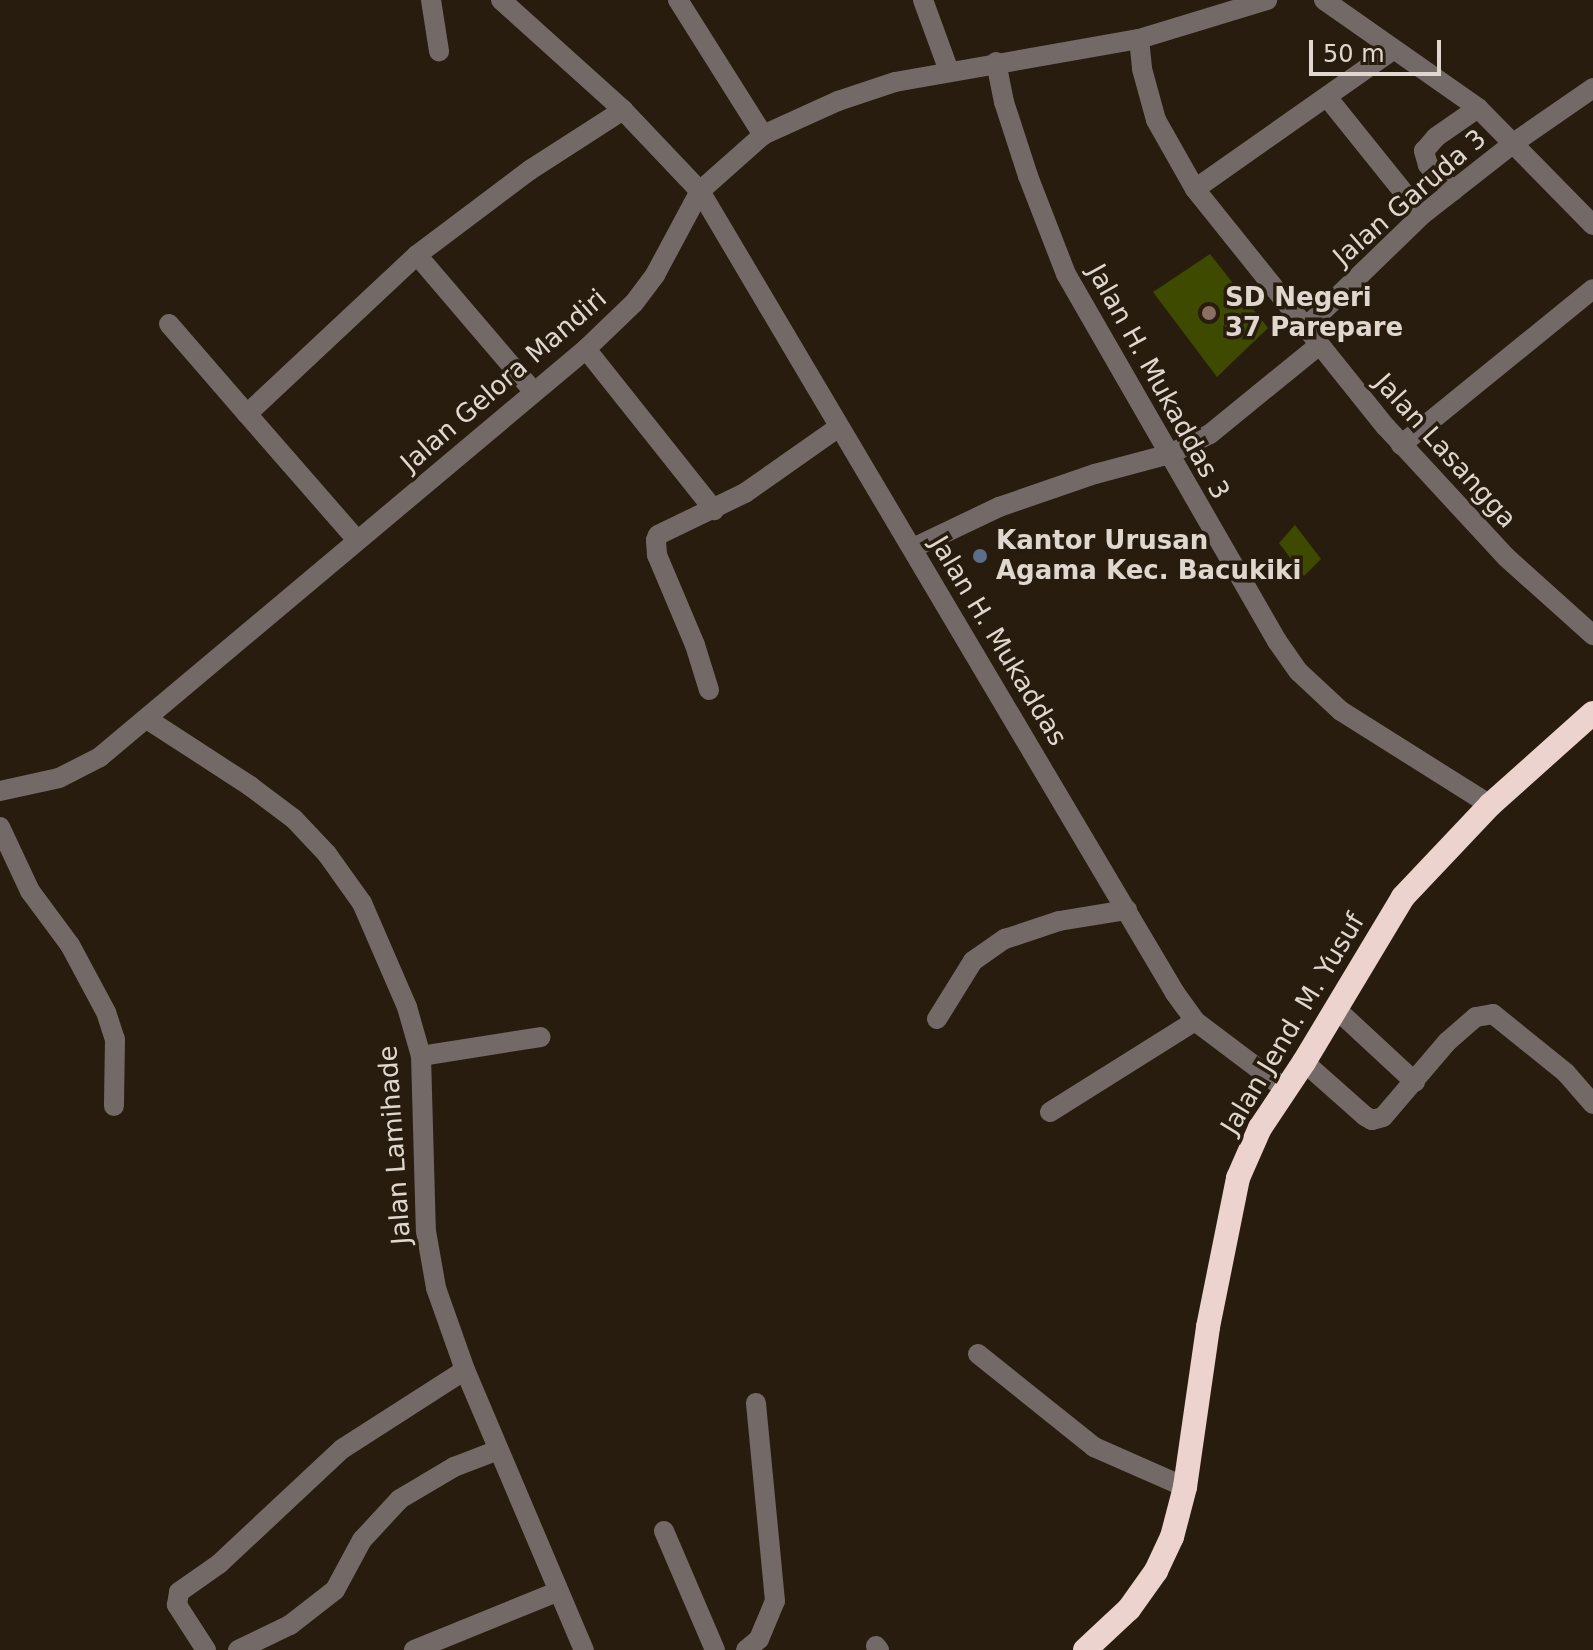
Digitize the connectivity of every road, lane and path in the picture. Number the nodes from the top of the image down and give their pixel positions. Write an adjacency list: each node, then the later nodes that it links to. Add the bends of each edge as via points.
1 (431, 0): 9 (street)
2 (501, 0): 15 (street, Jalan H. Mukaddas)
3 (678, 0): 16 (street)
4 (923, 0): 11 (street)
5 (1267, 0): 7 (street, Jalan Gelora Mandiri)
6 (1324, 0): 8 (street)
7 (1139, 39): 10 (street, Jalan Gelora Mandiri); 18 (street, Jalan Lasangga, via 1156,120)
8 (1393, 50): 13 (street); 14 (street)
9 (439, 51)
10 (996, 62): 11 (street, Jalan Gelora Mandiri); 33 (street, Jalan H. Mukaddas 3, via 1028,176 1066,274)
11 (949, 71): 16 (street, Jalan Gelora Mandiri, via 838,101)
12 (1593, 88): 17 (street, Jalan Garuda 3)
13 (1327, 97): 18 (street); 21 (street)
14 (1478, 108): 17 (street); 20 (street, via 1424,151 1428,165)
15 (623, 110): 19 (street, Jalan H. Mukaddas); 23 (street, via 530,170)
16 (763, 135): 19 (street, Jalan Gelora Mandiri)
17 (1515, 142): 20 (street, Jalan Garuda 3); 22 (street)
18 (1195, 189): 26 (street, Jalan Lasangga)
19 (700, 191): 28 (street, Jalan Gelora Mandiri, via 648,284); 31 (street, Jalan H. Mukaddas)
20 (1453, 191): 21 (street, Jalan Garuda 3)
21 (1422, 215): 26 (street, Jalan Garuda 3)
22 (1593, 225)
23 (417, 255): 29 (street); 30 (street)
24 (1593, 289): 32 (street)
25 (169, 324): 30 (street)
26 (1306, 327): 27 (street, Jalan Lasangga)
27 (1319, 345): 32 (street, Jalan Lasangga); 33 (street, via 1229,421)
28 (586, 349): 29 (street, Jalan Gelora Mandiri); 34 (street)
29 (534, 392): 35 (street, Jalan Gelora Mandiri)
30 (247, 414): 35 (street)
31 (839, 427): 34 (street); 36 (street, Jalan H. Mukaddas)
32 (1401, 445): 37 (street, Jalan Lasangga, via 1506,557)
33 (1170, 454): 36 (street, via 999,507); 42 (street, Jalan H. Mukaddas 3, via 1251,601 1299,672 1341,711)
34 (714, 510): 38 (street, via 658,535 655,546)
35 (357, 540): 40 (street, Jalan Gelora Mandiri)
36 (913, 548): 44 (street, Jalan H. Mukaddas)
37 (1593, 635)
38 (709, 690)
39 (1593, 713): 42 (highway, Jalan Jend. M. Yusuf)
40 (147, 719): 41 (street, Jalan Gelora Mandiri, via 79,770); 49 (street, Jalan Lamihade, via 294,819 327,854 362,903 383,947)
41 (0, 791)
42 (1490, 805): 45 (highway, Jalan Jend. M. Yusuf, via 1403,897)
43 (0, 827): 54 (street, via 30,891 70,945 106,1012 115,1039)
44 (1127, 910): 46 (street, via 1059,921 1005,939 973,961); 47 (street, Jalan H. Mukaddas)
45 (1335, 1008): 50 (highway, Jalan Jend. M. Yusuf); 51 (street)
46 (937, 1019)
47 (1195, 1021): 52 (street, Jalan H. Mukaddas); 55 (street)
48 (541, 1037): 49 (street)
49 (421, 1056): 57 (street, Jalan Lamihade, via 428,1255)
50 (1304, 1062): 51 (street, via 1372,1120 1383,1117); 52 (highway, Jalan Jend. M. Yusuf)
51 (1415, 1082): 53 (street, via 1457,1033 1476,1017 1493,1014 1566,1073)
52 (1284, 1088): 60 (highway, Jalan Jend. M. Yusuf, via 1238,1178 1208,1327)
53 (1593, 1104)
54 (114, 1106)
55 (1050, 1112)
56 (978, 1354): 60 (street, via 1094,1447)
57 (465, 1370): 59 (street, Jalan Lamihade); 63 (street, via 342,1449 219,1564 179,1592 177,1605)
58 (756, 1403): 68 (street, via 775,1601 759,1639)
59 (498, 1450): 62 (street, Jalan Lamihade); 64 (street, via 454,1467 400,1499 362,1540 335,1590 290,1625)
60 (1185, 1487): 69 (highway, Jalan Jend. M. Yusuf, via 1172,1537 1156,1571 1129,1609)
61 (664, 1531): 67 (street)
62 (557, 1592): 65 (street); 66 (street, Jalan Lamihade)
63 (206, 1650)
64 (238, 1650)
65 (414, 1650)
66 (584, 1650)
67 (715, 1650)
68 (746, 1650)
69 (1085, 1650)

